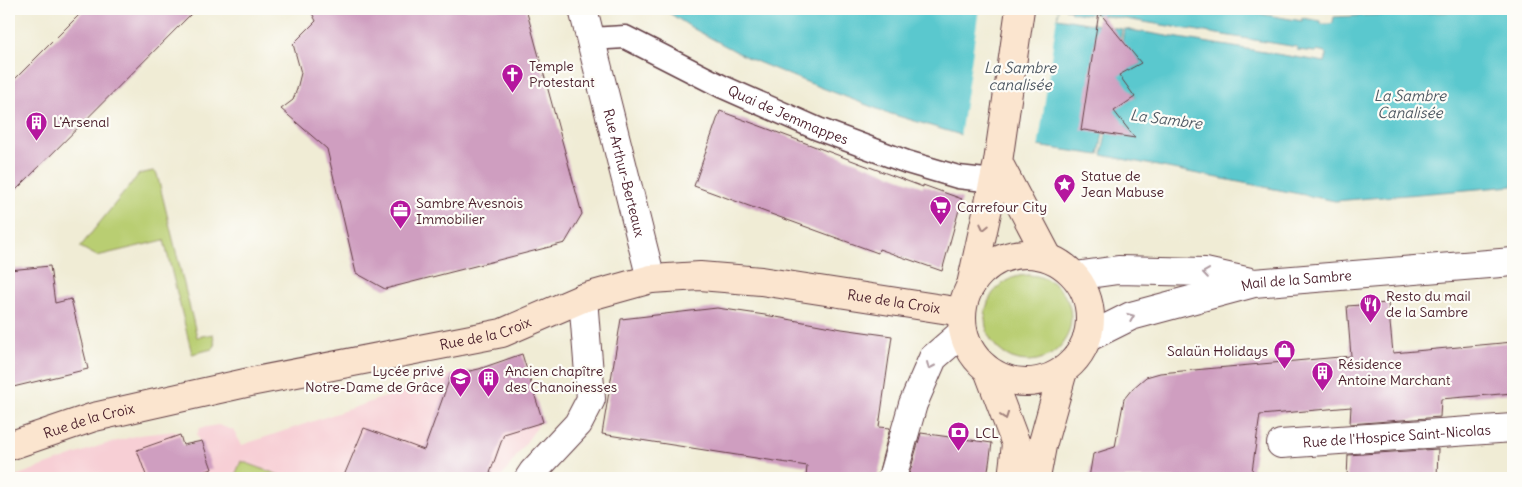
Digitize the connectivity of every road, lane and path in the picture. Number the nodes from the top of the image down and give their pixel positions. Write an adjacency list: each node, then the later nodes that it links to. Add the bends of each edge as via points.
1 (583, 9): 3 (street, Rue Arthur-Berteaux)
2 (1020, 9): 4 (main road)
3 (590, 39): 4 (street, Quai de Jemmappes, via 625,37 723,87 907,162 958,177); 8 (street, Rue Arthur-Berteaux)
4 (997, 166): 5 (main road); 10 (main road, one-way to 10)
5 (1048, 258): 7 (main road); 10 (main road, via 1026,254 1004,257 985,268)
6 (1513, 262): 9 (street, Mail de la Sambre)
7 (1075, 276): 9 (street, one-way to 7, via 1205,272 1118,270); 13 (main road, via 1088,302)
8 (651, 279): 11 (main road, Rue de la Croix); 12 (main road, Rue de la Croix, via 700,276 761,280)
9 (1254, 283): 13 (street, Mail de la Sambre, one-way to 9, via 1131,316)
10 (971, 285): 12 (main road, via 965,298)
11 (582, 298): 18 (main road, Rue de la Croix, via 502,333 268,378 94,417); 19 (street, via 591,399 578,424)
12 (963, 322): 14 (main road, via 968,347); 20 (street, one-way to 20, via 933,358 913,404)
13 (1087, 338): 15 (main road, via 1078,356)
14 (988, 370): 15 (main road, via 1006,379 1026,381 1045,379); 21 (main road, one-way to 21, via 1016,444)
15 (1063, 371): 22 (main road)
16 (1513, 428): 17 (street, Rue de l'Hospice Saint-Nicolas)
17 (1281, 444)
18 (9, 446)
19 (529, 478)
20 (892, 478)
21 (1012, 478)
22 (1036, 478)

